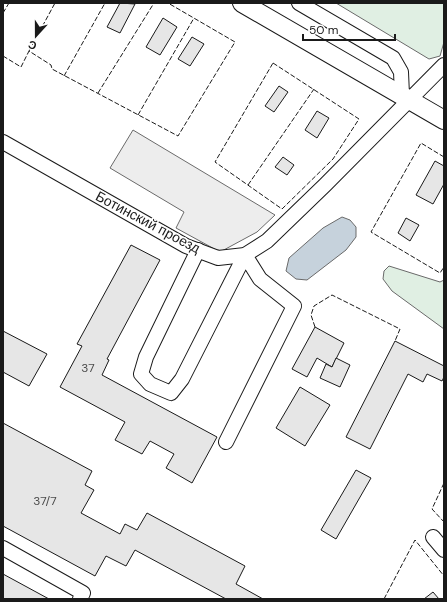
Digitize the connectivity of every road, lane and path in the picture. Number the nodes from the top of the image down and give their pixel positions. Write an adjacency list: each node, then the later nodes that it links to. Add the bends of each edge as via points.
1 (242, 3): 4 (main road)
2 (300, 3): 4 (lane, via 394,58 401,72)
3 (444, 65): 4 (lane, Ботинский проезд)
4 (406, 97): 5 (main road); 8 (lane, Ботинский проезд, via 325,185 267,240)
5 (444, 120)
6 (3, 142): 7 (lane, Ботинский проезд, via 186,246)
7 (198, 250): 8 (lane, Ботинский проезд, via 218,258); 8 (lane, via 146,357 141,374 150,384 171,393 182,379)
8 (245, 255): 9 (lane, via 260,279 294,306)
9 (226, 442)
10 (433, 537): 12 (lane)
11 (3, 548): 13 (lane, via 83,593)
12 (444, 550)
13 (80, 599)

